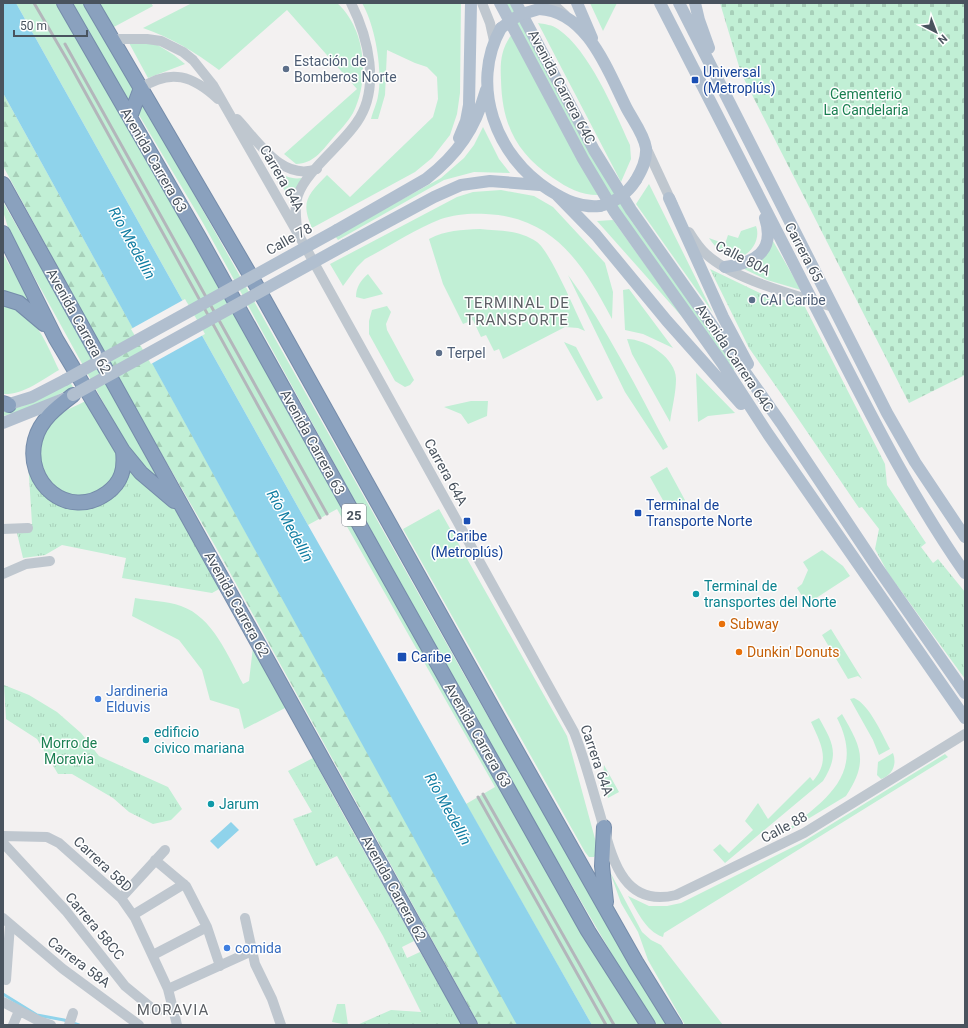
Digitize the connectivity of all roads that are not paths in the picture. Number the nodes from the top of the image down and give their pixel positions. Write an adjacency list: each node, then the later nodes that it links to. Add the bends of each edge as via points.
1 (64, 3): 21 (highway, Avenida Carrera 63 / 25)
2 (91, 3): 14 (highway, Avenida Carrera 63 / 25)
3 (351, 3): 24 (street, via 364,33 368,50 367,98 358,121)
4 (471, 3): 23 (main road, via 467,114 461,134)
5 (482, 3): 15 (street)
6 (500, 3): 41 (main road, Avenida Carrera 64C, via 601,191 722,363)
7 (516, 3): 40 (main road, Avenida Carrera 64C, via 617,188 652,242)
8 (552, 3): 13 (street)
9 (577, 3): 16 (main road)
10 (660, 3): 28 (main road, Carrera 65)
11 (679, 3): 19 (main road, Carrera 65)
12 (695, 3): 19 (main road)
13 (568, 18): 15 (main road, bridge, via 557,12 540,9 518,15 501,28); 16 (main road, via 588,38)
14 (112, 39): 18 (highway, Avenida Carrera 63 / 25); 20 (street, via 160,41 182,52 201,68)
15 (494, 41): 17 (main road, via 490,55)
16 (599, 54): 22 (main road)
17 (488, 85): 23 (main road, Calle 78, via 472,129); 26 (main road, via 495,125 503,142 513,159)
18 (141, 88): 20 (street, via 164,76 181,77 197,83); 21 (highway); 61 (highway, Avenida Carrera 63 / 25, via 256,285)
19 (729, 102): 35 (main road, Carrera 65)
20 (225, 105): 24 (street, via 281,166 299,173); 30 (street, Carrera 64A)
21 (130, 117): 80 (highway, Avenida Carrera 63 / 25, via 588,930)
22 (644, 143): 27 (main road, bridge, via 645,161 636,180 626,193 616,200 600,206 577,205); 29 (street, Calle 80A)
23 (448, 160): 38 (main road, Calle 78, bridge, via 426,179 337,230 65,380 32,397)
24 (317, 169): 30 (street, via 298,195 295,214)
25 (3, 184): 43 (highway, Avenida Carrera 62)
26 (540, 185): 27 (main road); 37 (main road, bridge, via 490,181 461,185 434,197)
27 (557, 195): 41 (main road, via 596,235 667,321)
28 (758, 196): 32 (main road, via 768,232 764,248 748,263); 34 (main road, Carrera 65)
29 (669, 198): 32 (street, Calle 80A, via 699,247 711,259); 40 (main road, via 726,324)
30 (297, 232): 53 (street, Carrera 64A, via 574,732)
31 (3, 233): 36 (highway)
32 (725, 267): 34 (street, Calle 80A, via 767,286)
33 (3, 298): 36 (highway, via 19,303 31,311)
34 (812, 301): 35 (street, Calle 80A); 48 (main road, Carrera 65, via 892,454)
35 (833, 307): 46 (main road, Carrera 65, via 915,462)
36 (56, 339): 42 (highway)
37 (73, 395): 39 (main road); 42 (highway, via 45,419 35,440 35,471 47,488 63,501 70,503 94,501 109,492 118,482 124,470)
38 (5, 405)
39 (3, 423)
40 (780, 423): 50 (main road, Avenida Carrera 64C)
41 (768, 434): 51 (main road, Avenida Carrera 64C)
42 (123, 451): 43 (highway, via 141,473)
43 (181, 506): 79 (highway, Avenida Carrera 62)
44 (28, 528): 45 (street)
45 (3, 529)
46 (965, 537)
47 (50, 561): 49 (street, via 26,564)
48 (965, 573)
49 (3, 574)
50 (965, 693)
51 (965, 718)
52 (965, 734): 58 (street, Calle 88, via 784,843 676,895 657,898 640,893 627,882)
53 (604, 827): 58 (street, Carrera 64A); 61 (highway, via 602,866)
54 (3, 836): 60 (street, Carrera 58D, via 47,837 59,843)
55 (3, 843): 73 (street, Carrera 58CC, via 66,912 125,986 153,1009)
56 (164, 850): 57 (street)
57 (155, 860): 59 (street); 60 (street)
58 (614, 864)
59 (184, 884): 62 (street); 65 (street)
60 (121, 898): 62 (street, Carrera 58D)
61 (608, 912): 81 (highway, Avenida Carrera 63 / 25)
62 (133, 915): 67 (street, Carrera 58D)
63 (245, 918): 66 (street)
64 (6, 922): 69 (street); 76 (street, Carrera 58A, via 63,969)
65 (207, 927): 67 (street); 68 (street)
66 (252, 951): 68 (street); 78 (street)
67 (153, 956): 70 (street, Carrera 58D)
68 (220, 966): 70 (street)
69 (6, 980)
70 (168, 989): 73 (street, Carrera 58D)
71 (3, 1002): 72 (street)
72 (19, 1010): 74 (street); 75 (street, via 39,1022)
73 (173, 1010): 77 (street, Carrera 58D)
74 (13, 1025)
75 (51, 1025)
76 (139, 1025)
77 (177, 1025)
78 (281, 1025)
79 (470, 1025)
80 (648, 1025)
81 (675, 1025)

